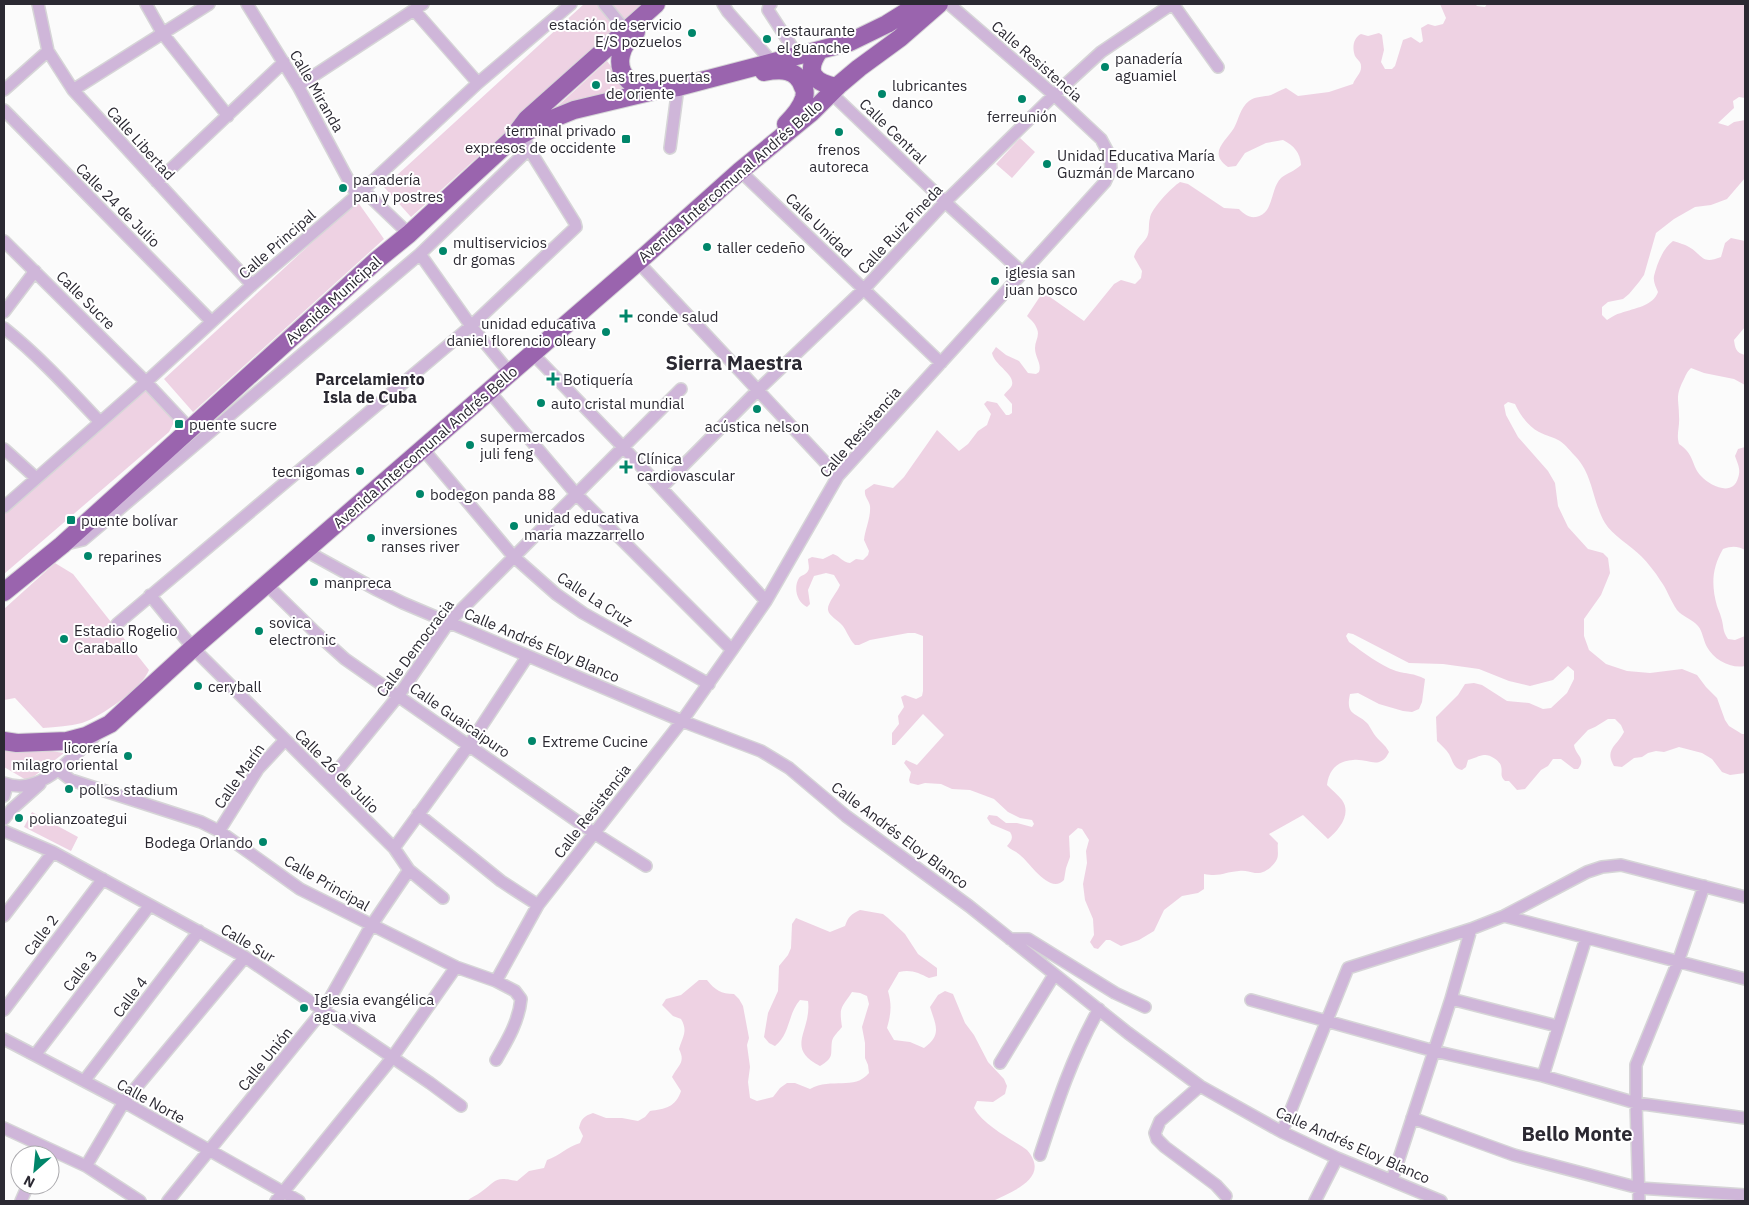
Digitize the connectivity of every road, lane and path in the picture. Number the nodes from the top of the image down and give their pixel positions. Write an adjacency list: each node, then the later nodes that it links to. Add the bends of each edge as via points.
1 (38, 4): 18 (street, Calle Libertad)
2 (146, 4): 17 (street)
3 (210, 4): 17 (street)
4 (247, 4): 21 (street, Calle Miranda)
5 (571, 4): 25 (street, Calle Principal)
6 (604, 4): 16 (street)
7 (656, 4): 16 (highway, Avenida Municipal)
8 (666, 4): 27 (highway, via 629,38 620,57 624,75 632,84 646,90)
9 (723, 4): 22 (street)
10 (771, 4): 20 (street, via 768,10)
11 (919, 4): 19 (highway, via 868,35)
12 (939, 4): 30 (highway, Avenida Intercomunal Andrés Bello)
13 (949, 4): 31 (street, Calle Resistencia)
14 (1173, 4): 23 (street); 31 (street, Calle Ruiz Pineda, via 1101,52)
15 (419, 7): 25 (street); 26 (street)
16 (626, 31): 34 (highway, Avenida Municipal, via 527,119)
17 (163, 34): 29 (street); 33 (street)
18 (48, 51): 28 (street); 29 (street, Calle Libertad)
19 (819, 51): 20 (highway); 30 (highway, via 813,60 813,74)
20 (798, 56): 22 (highway)
21 (284, 62): 26 (street, Calle Miranda); 33 (street)
22 (772, 62): 24 (highway)
23 (1218, 67)
24 (726, 75): 27 (highway); 36 (highway, via 744,78 779,70 790,72 797,75 805,91 795,114)
25 (478, 83): 38 (street, Calle Principal)
26 (298, 86): 38 (street, Calle Miranda)
27 (670, 88): 34 (highway, via 574,110 547,121); 35 (street)
28 (4, 90)
29 (73, 90): 37 (street, Calle Libertad)
30 (834, 90): 36 (highway, Avenida Intercomunal Andrés Bello); 39 (street, Calle Central)
31 (1054, 95): 39 (street, Calle Ruiz Pineda); 45 (street, Calle Resistencia, via 1101,140 1110,156 1111,169 1097,193)
32 (4, 110): 49 (street, Calle 24 de Julio)
33 (228, 116): 37 (street)
34 (521, 141): 40 (highway, Avenida Municipal); 42 (street); 50 (street, via 576,226)
35 (670, 148)
36 (740, 171): 43 (highway, Avenida Intercomunal Andrés Bello); 47 (street, Calle Unidad)
37 (157, 182): 46 (street, Calle Libertad)
38 (360, 193): 40 (street, Calle Miranda); 46 (street, Calle Principal)
39 (945, 202): 45 (street, Calle Central); 47 (street, Calle Ruiz Pineda)
40 (410, 234): 60 (highway, Avenida Municipal)
41 (4, 241): 44 (street, Calle Sucre)
42 (420, 254): 50 (street); 69 (street, via 83,540)
43 (638, 262): 52 (highway, Avenida Intercomunal Andrés Bello); 57 (street)
44 (35, 272): 48 (street); 55 (street, Calle Sucre)
45 (1023, 273): 53 (street, Calle Resistencia)
46 (252, 285): 49 (street, Calle Principal)
47 (864, 289): 53 (street, Calle Unidad); 57 (street, Calle Ruiz Pineda)
48 (4, 312)
49 (211, 321): 55 (street, Calle Principal)
50 (472, 326): 54 (street); 74 (street)
51 (4, 328): 59 (street)
52 (532, 354): 54 (highway, Avenida Intercomunal Andrés Bello); 61 (street)
53 (941, 363): 64 (street, Calle Resistencia)
54 (510, 373): 58 (highway, Avenida Intercomunal Andrés Bello)
55 (146, 382): 59 (street, Calle Principal); 60 (street, Calle Sucre)
56 (682, 389): 61 (street, Calle Democracia)
57 (758, 390): 64 (street); 66 (street, Calle Ruiz Pineda)
58 (489, 391): 62 (highway, Avenida Intercomunal Andrés Bello); 67 (street)
59 (100, 422): 65 (street, Calle Principal)
60 (190, 429): 69 (highway, Avenida Municipal)
61 (623, 447): 66 (street); 67 (street, Calle Democracia)
62 (423, 448): 70 (highway, Avenida Intercomunal Andrés Bello); 71 (street, Calle La Cruz)
63 (4, 449): 65 (street)
64 (838, 476): 75 (street, Calle Resistencia)
65 (36, 478): 68 (street, Calle Principal)
66 (661, 488): 75 (street)
67 (576, 494): 71 (street, Calle Democracia); 79 (street)
68 (4, 507)
69 (62, 544): 73 (highway, Avenida Municipal)
70 (306, 551): 72 (highway, Avenida Intercomunal Andrés Bello); 76 (street, Calle Andrés Eloy Blanco, via 377,590)
71 (513, 556): 76 (street, Calle Democracia); 81 (street, Calle La Cruz, via 583,613)
72 (267, 585): 78 (highway, Avenida Intercomunal Andrés Bello); 82 (street, Calle Guaicaipuro, via 345,658)
73 (4, 592)
74 (150, 595): 77 (street); 78 (street, Calle 26 de Julio)
75 (766, 601): 79 (street, Calle Resistencia)
76 (449, 622): 80 (street, Calle Andrés Eloy Blanco); 82 (street, Calle Democracia)
77 (117, 624)
78 (193, 648): 84 (highway, Avenida Intercomunal Andrés Bello); 85 (street, Calle 26 de Julio)
79 (732, 650): 81 (street, Calle Resistencia)
80 (527, 657): 83 (street, Calle Andrés Eloy Blanco); 87 (street)
81 (709, 684): 83 (street, Calle Resistencia)
82 (399, 695): 87 (street, Calle Guaicaipuro); 90 (street, Calle Democracia)
83 (682, 721): 97 (street, Calle Resistencia); 114 (street, Calle Andrés Eloy Blanco, via 761,751 788,768 846,816)
84 (110, 724): 86 (highway, Avenida Intercomunal Andrés Bello, via 67,741); 88 (street)
85 (285, 740): 90 (street, Calle 26 de Julio); 96 (street, Calle Marín, via 258,769)
86 (4, 741)
87 (469, 745): 93 (street); 97 (street, Calle Guaicaipuro)
88 (58, 770): 89 (street); 96 (street, Calle Principal, via 71,780 169,810)
89 (46, 778): 91 (street, via 29,786); 94 (street)
90 (328, 782): 98 (street, Calle 26 de Julio)
91 (4, 783): 92 (street)
92 (4, 796)
93 (418, 814): 98 (street); 107 (street, via 501,881)
94 (4, 819)
95 (4, 831): 99 (street, Calle Sur)
96 (219, 831): 110 (street, Calle Principal, via 300,889)
97 (594, 833): 100 (street, Calle Guaicaipuro); 107 (street, Calle Resistencia)
98 (394, 848): 101 (street, Calle 26 de Julio)
99 (53, 852): 102 (street, Calle Sur); 108 (street)
100 (646, 866)
101 (409, 870): 105 (street, Calle 26 de Julio); 110 (street)
102 (103, 879): 106 (street, Calle Sur); 125 (street, Calle 2)
103 (1704, 886): 104 (street); 109 (street, via 1621,865 1602,867); 116 (street)
104 (1745, 897)
105 (444, 898)
106 (150, 905): 112 (street, Calle Sur); 131 (street, Calle 3)
107 (538, 905): 120 (street, Calle Resistencia)
108 (4, 916)
109 (1504, 916): 111 (street); 113 (street)
110 (371, 926): 117 (street, Calle Principal); 126 (street, Calle Unión)
111 (1471, 929): 121 (street); 127 (street, via 1348,968)
112 (199, 931): 115 (street, Calle Sur); 136 (street, Calle 4)
113 (1586, 938): 116 (street); 128 (street)
114 (1010, 939): 118 (street, Calle Andrés Eloy Blanco); 123 (street, via 1028,939 1115,993)
115 (245, 956): 126 (street, Calle Sur); 138 (street)
116 (1678, 962): 119 (street); 139 (street, via 1636,1065)
117 (456, 967): 120 (street, Calle Principal); 132 (street)
118 (1054, 975): 124 (street, Calle Andrés Eloy Blanco); 134 (street)
119 (1745, 980)
120 (496, 981): 133 (street, Calle Principal, via 521,998 510,1036)
121 (1450, 998): 128 (street); 130 (street)
122 (1251, 1000): 127 (street)
123 (1145, 1007)
124 (1099, 1009): 137 (street, Calle Andrés Eloy Blanco); 147 (street, via 1068,1073)
125 (4, 1010)
126 (324, 1010): 132 (street, Calle Sur); 146 (street, Calle Unión)
127 (1326, 1021): 130 (street); 144 (street)
128 (1557, 1026): 135 (street)
129 (4, 1039): 131 (street, Calle Norte)
130 (1434, 1050): 135 (street); 141 (street)
131 (35, 1055): 136 (street, Calle Norte)
132 (392, 1058): 140 (street, Calle Sur); 155 (street)
133 (496, 1060)
134 (1000, 1063)
135 (1543, 1076): 139 (street)
136 (84, 1082): 138 (street, Calle Norte)
137 (1200, 1086): 144 (street, Calle Andrés Eloy Blanco); 154 (street, via 1160,1121 1156,1139)
138 (124, 1102): 146 (street, Calle Norte); 150 (street)
139 (1636, 1102): 142 (street); 152 (street)
140 (461, 1106)
141 (1412, 1118): 151 (street); 152 (street, via 1514,1155)
142 (1745, 1118)
143 (4, 1128): 145 (street)
144 (1282, 1132): 149 (street, Calle Andrés Eloy Blanco)
145 (33, 1145)
146 (209, 1152): 155 (street, Calle Norte); 157 (street, Calle Unión)
147 (1040, 1155)
148 (60, 1157): 150 (street)
149 (1337, 1158): 151 (street, Calle Andrés Eloy Blanco); 159 (street)
150 (86, 1166): 156 (street)
151 (1392, 1180): 160 (street, Calle Andrés Eloy Blanco)
152 (1639, 1188): 153 (street); 161 (street)
153 (1745, 1195)
154 (1226, 1196)
155 (279, 1197): 158 (street, Calle Norte)
156 (140, 1201)
157 (168, 1201)
158 (299, 1201)
159 (1315, 1201)
160 (1441, 1201)
161 (1639, 1201)

